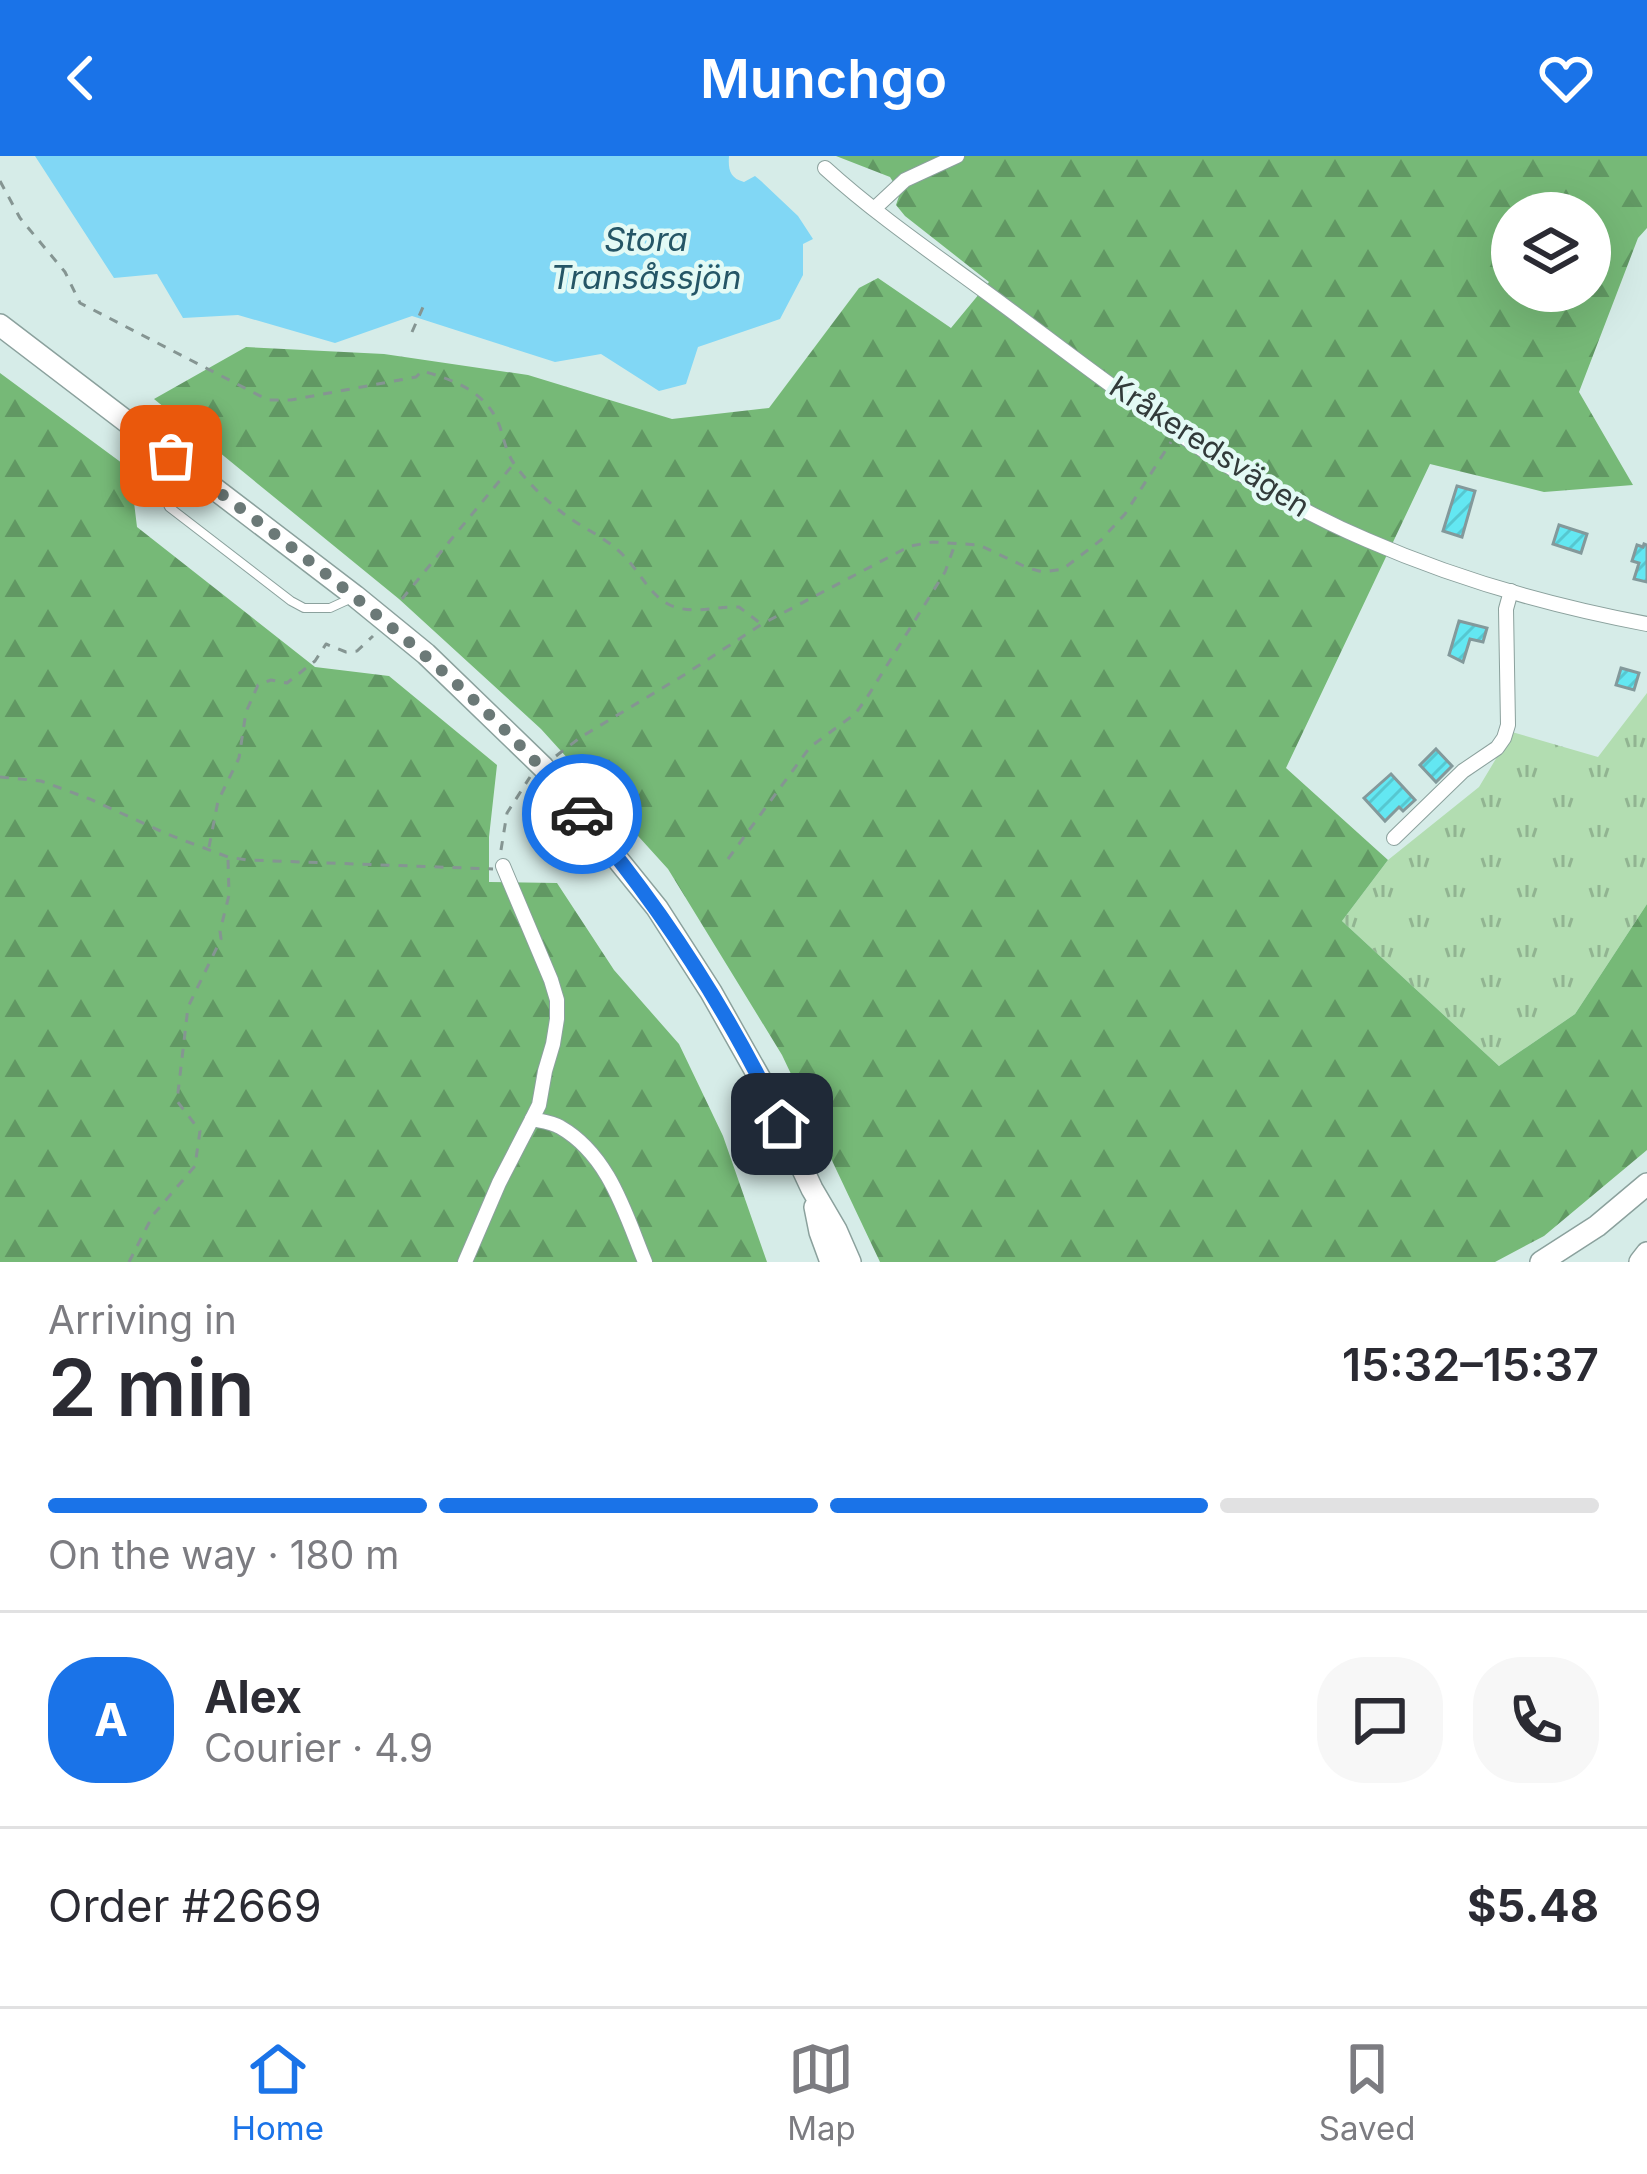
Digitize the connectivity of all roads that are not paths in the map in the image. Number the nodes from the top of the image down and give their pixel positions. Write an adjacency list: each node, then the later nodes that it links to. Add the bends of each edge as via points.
1 (957, 156): 3 (street, via 905,181)
2 (825, 168): 3 (street, Kråkeredsvägen)
3 (875, 208): 6 (street, Kråkeredsvägen, via 1177,432 1274,493 1364,539)
4 (0, 325): 5 (main road)
5 (171, 456): 7 (main road); 7 (lane, via 163,487 169,507 291,601 316,610)
6 (1511, 592): 8 (street, Kråkeredsvägen); 9 (street, via 1504,737)
7 (355, 596): 13 (main road, via 543,767 657,908 763,1084)
8 (1647, 624)
9 (1394, 838)
10 (503, 866): 11 (street, via 557,1000)
11 (532, 1119): 15 (street); 16 (street, via 558,1125 596,1156)
12 (1647, 1184): 19 (main road)
13 (812, 1189): 17 (main road); 18 (main road)
14 (1647, 1253): 20 (main road)
15 (465, 1262)
16 (645, 1262)
17 (831, 1262)
18 (850, 1262)
19 (1541, 1262)
20 (1640, 1262)

